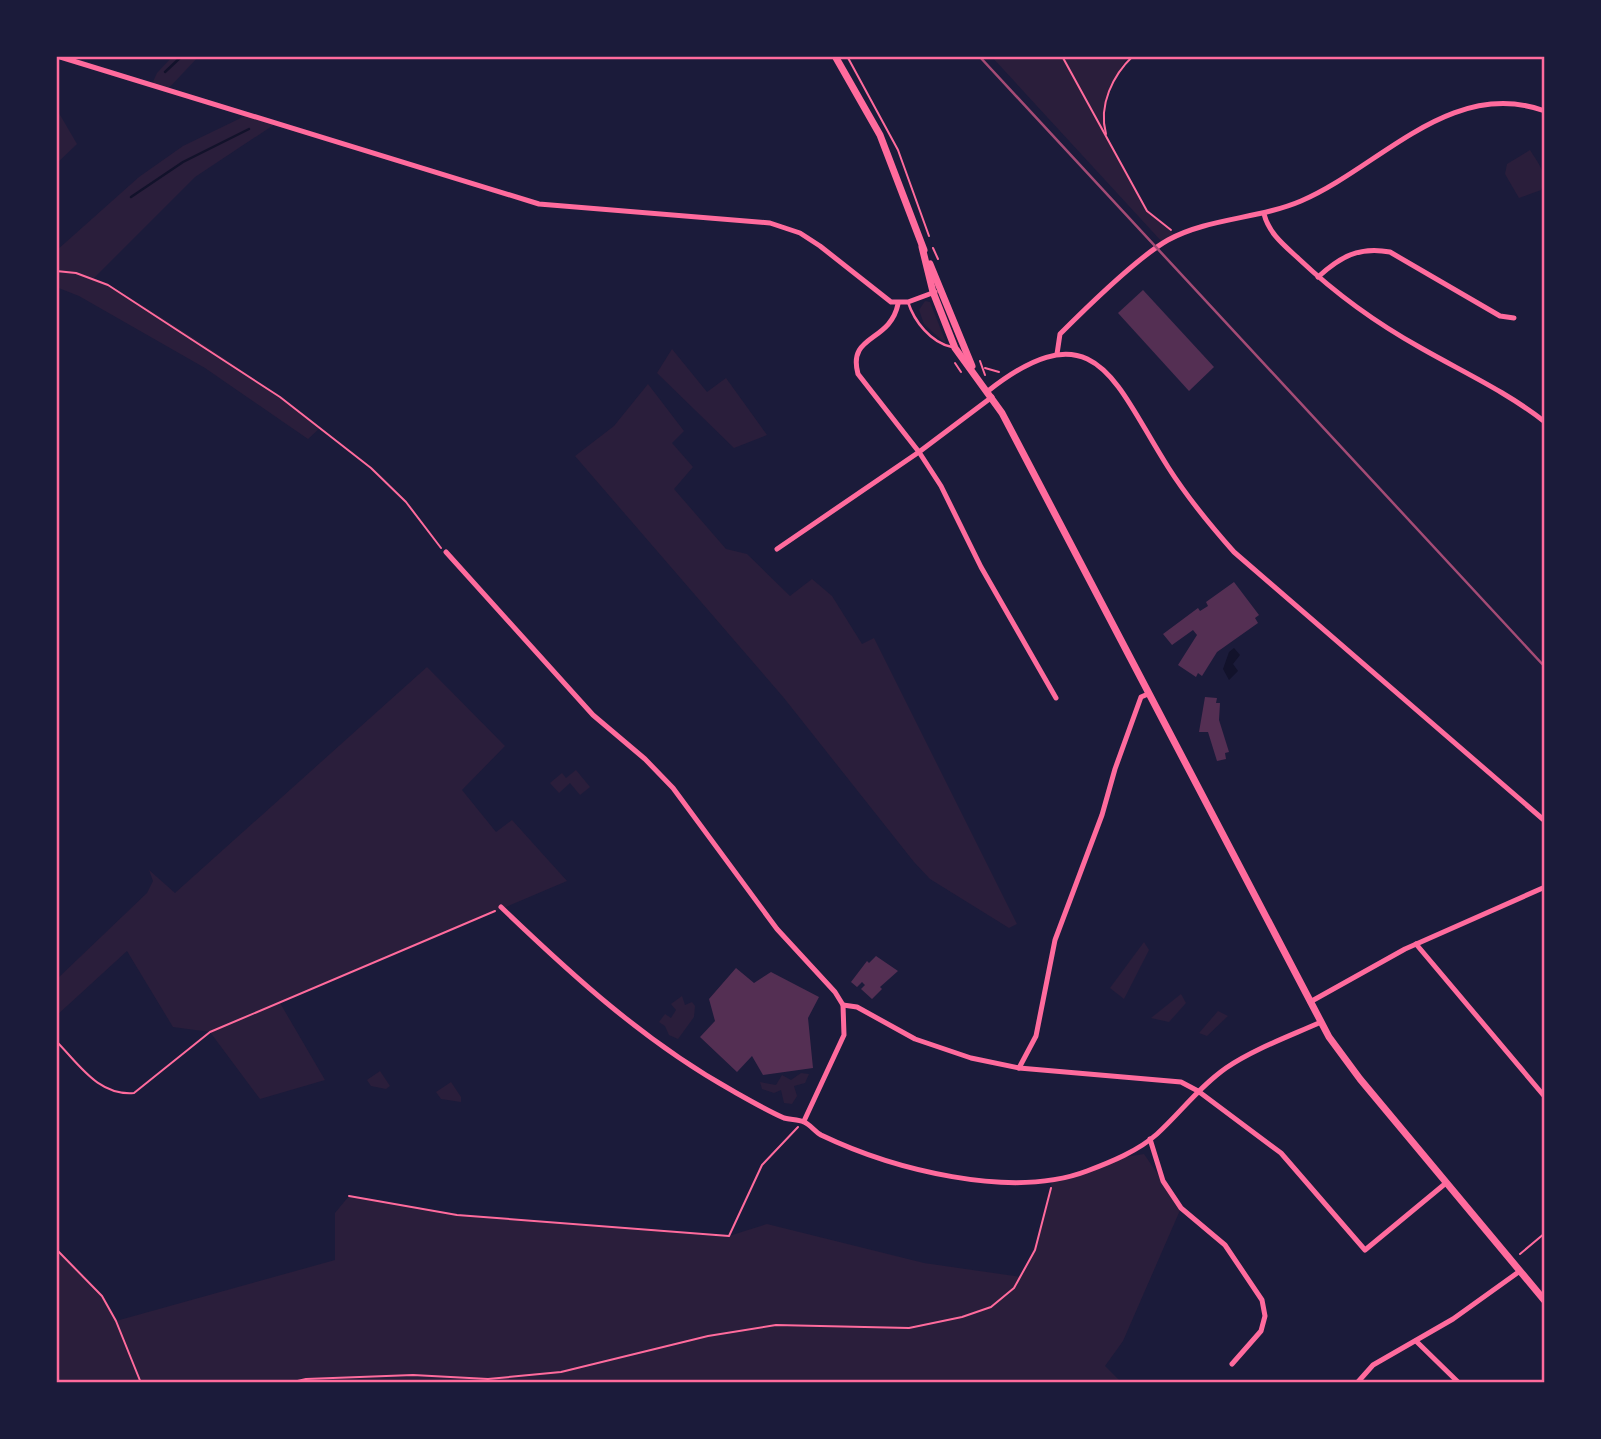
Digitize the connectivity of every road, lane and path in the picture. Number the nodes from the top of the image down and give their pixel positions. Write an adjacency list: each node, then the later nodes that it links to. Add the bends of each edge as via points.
1 (57, 56): 15 (street, via 539,204 770,223 800,233)
2 (835, 56): 13 (main road, via 880,135)
3 (847, 56): 10 (path, via 898,149)
4 (1062, 56): 7 (path)
5 (1133, 56): 7 (path, via 1111,86 1104,121)
6 (1545, 111): 8 (street, via 1503,102 1456,110 1336,184)
7 (1107, 138): 9 (path, via 1147,211)
8 (1264, 214): 9 (street); 12 (street, via 1269,228)
9 (1176, 236): 18 (street, via 1067,327 1057,339)
10 (941, 267)
11 (56, 271): 26 (path, via 108,285 280,397 371,468)
12 (1318, 278): 16 (street, via 1352,253 1390,252 1500,316); 23 (street, via 1382,325 1487,383)
13 (937, 291): 14 (street); 17 (main road); 21 (main road)
14 (908, 302): 15 (street); 17 (lane, via 913,318 942,345)
15 (898, 304): 24 (street, via 890,325 858,349 854,359 858,374)
16 (1514, 318)
17 (955, 348): 21 (main road)
18 (1057, 354): 22 (street, via 1030,362); 29 (street, via 1090,360 1110,373 1189,498 1234,552)
19 (984, 368): 20 (path)
20 (997, 370)
21 (975, 374): 22 (main road)
22 (990, 394): 24 (street); 27 (main road)
23 (1545, 422)
24 (919, 452): 25 (street); 28 (street)
25 (777, 549)
26 (446, 552): 34 (street, via 593,715 673,788 777,929)
27 (1148, 694): 33 (main road); 37 (street, via 1141,697 1128,730 1055,940 1036,1036)
28 (1056, 698)
29 (1545, 821)
30 (1545, 887): 32 (street)
31 (502, 907): 36 (path, via 210,1031 134,1093 120,1094 98,1084); 40 (street, via 584,986 652,1039 765,1108)
32 (1416, 944): 33 (street); 39 (street)
33 (1310, 1002): 35 (main road)
34 (843, 1005): 37 (street, via 857,1007 915,1040); 40 (street, via 844,1035)
35 (1321, 1022): 38 (street, via 1245,1057); 43 (main road, via 1354,1072)
36 (56, 1041)
37 (1019, 1068): 38 (street, via 1181,1082)
38 (1198, 1091): 41 (street); 43 (street, via 1281,1153 1365,1251)
39 (1545, 1097)
40 (804, 1121): 42 (street, via 817,1133 844,1145 914,1169 1009,1181); 44 (path, via 762,1165 729,1236 457,1215)
41 (1150, 1139): 42 (street, via 1085,1172); 51 (street, via 1163,1181 1181,1208 1225,1245 1262,1300 1265,1316 1261,1331)
42 (1052, 1180): 53 (path, via 1035,1250 1014,1288 991,1307 962,1317 909,1328 776,1325 561,1371 488,1379 413,1375)
43 (1446, 1183): 48 (main road)
44 (349, 1196)
45 (1545, 1233): 47 (path)
46 (56, 1249): 52 (path, via 102,1296)
47 (1520, 1254)
48 (1520, 1271): 49 (main road); 50 (street)
49 (1545, 1301)
50 (1416, 1341): 54 (street, via 1373,1365); 55 (street)
51 (1233, 1364)
52 (141, 1383)
53 (289, 1383)
54 (1357, 1383)
55 (1459, 1383)

